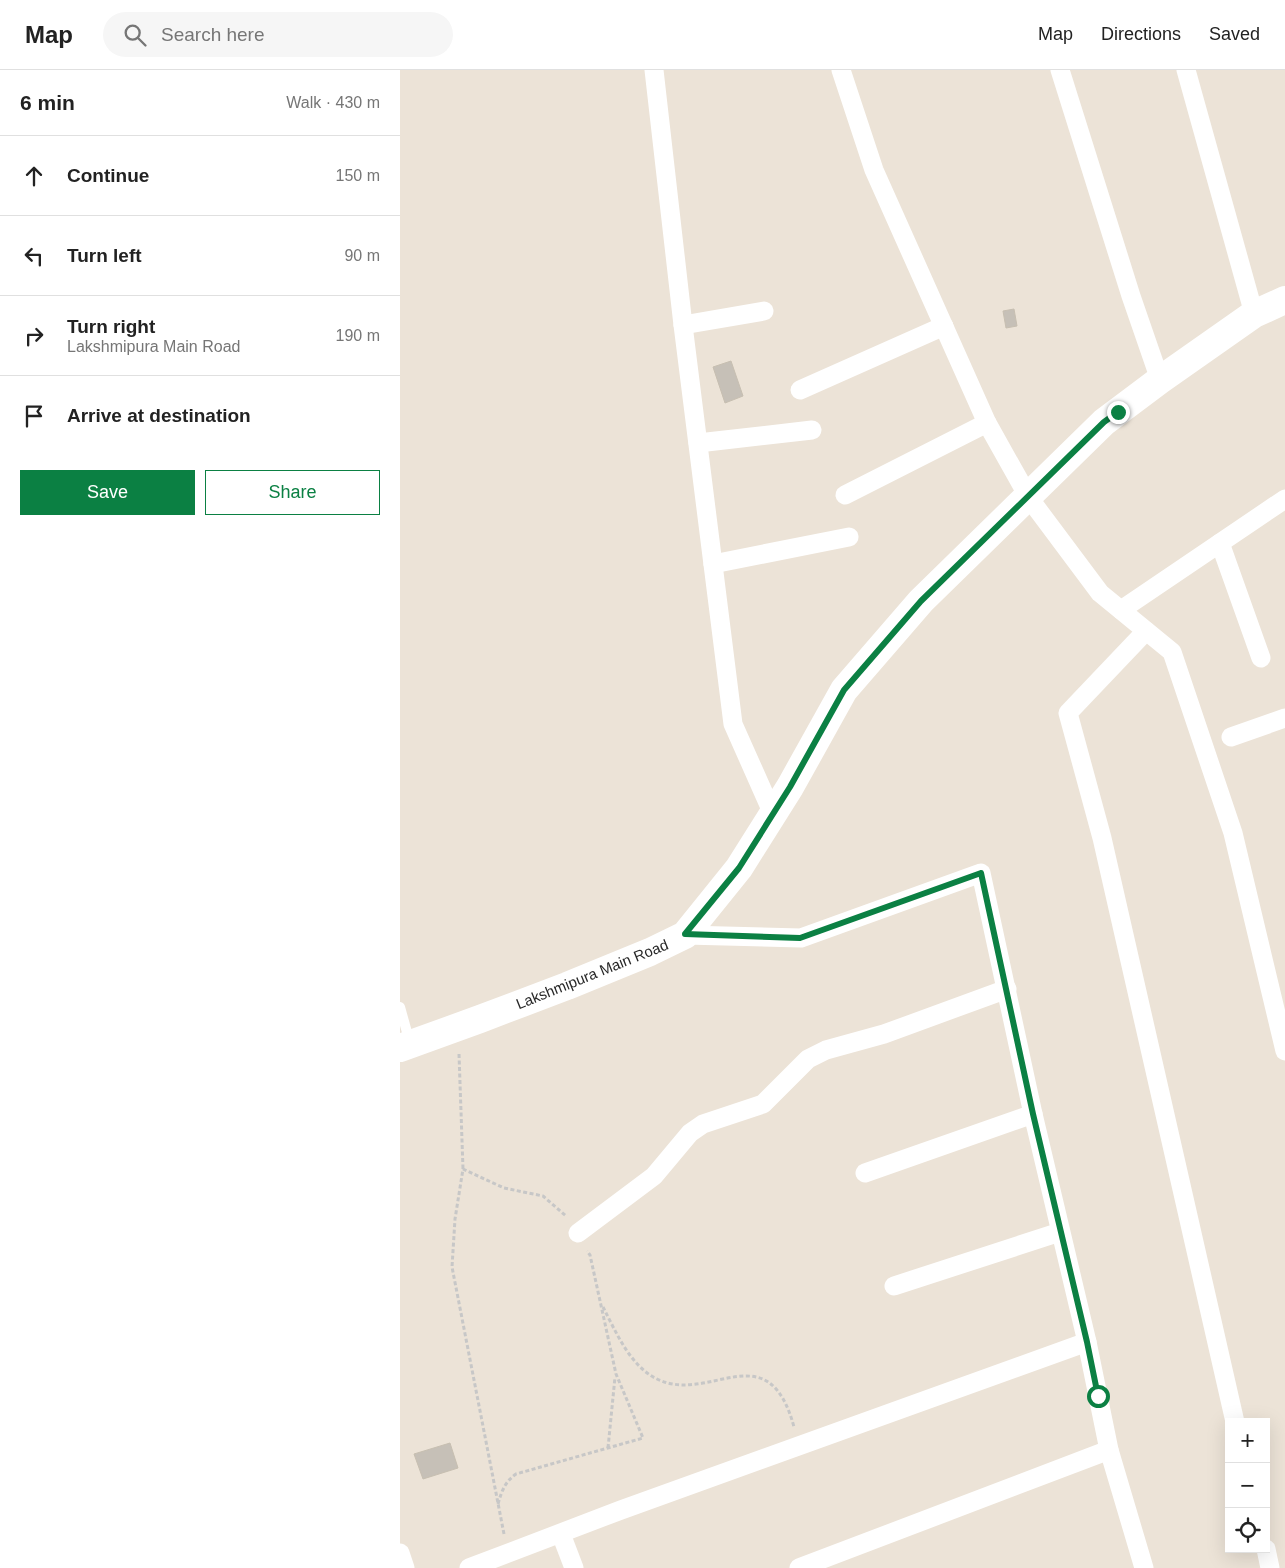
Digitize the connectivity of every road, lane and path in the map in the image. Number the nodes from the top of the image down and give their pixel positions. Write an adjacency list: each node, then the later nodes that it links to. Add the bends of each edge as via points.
1 (654, 70): 8 (street)
2 (841, 70): 9 (street, via 874,170)
3 (1060, 70): 10 (street)
4 (1186, 70): 7 (street)
5 (1285, 300): 7 (main road, Lakshmipura Main Road)
6 (764, 311): 8 (street)
7 (1254, 314): 10 (main road, Lakshmipura Main Road)
8 (684, 325): 14 (street)
9 (944, 326): 11 (street); 12 (street)
10 (1160, 380): 16 (main road, Lakshmipura Main Road, via 1104,422)
11 (800, 390)
12 (987, 423): 15 (street); 16 (street)
13 (812, 430): 14 (street)
14 (698, 443): 20 (street)
15 (845, 495)
16 (1029, 498): 21 (street, via 1100,593); 26 (main road, Lakshmipura Main Road, via 921,601 844,690)
17 (1285, 499): 19 (street)
18 (849, 537): 20 (street)
19 (1220, 543): 21 (street); 23 (street)
20 (713, 564): 26 (street, via 733,724)
21 (1121, 610): 22 (street)
22 (1146, 631): 32 (street, via 1172,652 1233,833); 42 (street, via 1068,713 1102,838)
23 (1261, 658)
24 (1285, 718): 25 (street)
25 (1231, 737)
26 (773, 814): 27 (main road, Lakshmipura Main Road, via 739,868)
27 (685, 934): 28 (street, via 800,938 981,873); 30 (main road, Lakshmipura Main Road, via 650,952)
28 (1007, 989): 33 (street); 37 (street, via 884,1034 826,1050 808,1059 763,1104 703,1124 690,1133 654,1176)
29 (400, 1007): 31 (lane)
30 (458, 1026): 31 (main road, Lakshmipura Main Road); 34 (path)
31 (405, 1046)
32 (1285, 1051)
33 (1033, 1114): 35 (street); 36 (street)
34 (463, 1169): 37 (path, via 504,1188 543,1196 572,1222); 46 (path, via 452,1267)
35 (865, 1173)
36 (1060, 1232): 38 (street); 40 (street)
37 (578, 1233): 39 (path, via 590,1255)
38 (894, 1286)
39 (600, 1302): 41 (path); 43 (path, via 625,1348 639,1366 656,1378 672,1385 726,1377 762,1379 773,1384 790,1410)
40 (1087, 1342): 43 (street); 45 (street)
41 (616, 1374): 44 (path); 44 (path, via 642,1438)
42 (1234, 1418)
43 (800, 1446): 47 (street)
44 (608, 1448): 46 (path, via 516,1474 502,1490)
45 (1109, 1450): 54 (street); 55 (street)
46 (498, 1504): 50 (path)
47 (561, 1534): 50 (street); 53 (street)
48 (400, 1553): 51 (street)
49 (1267, 1553): 56 (street)
50 (508, 1554): 52 (street)
51 (405, 1568)
52 (469, 1568)
53 (574, 1568)
54 (799, 1568)
55 (1144, 1568)
56 (1270, 1568)

